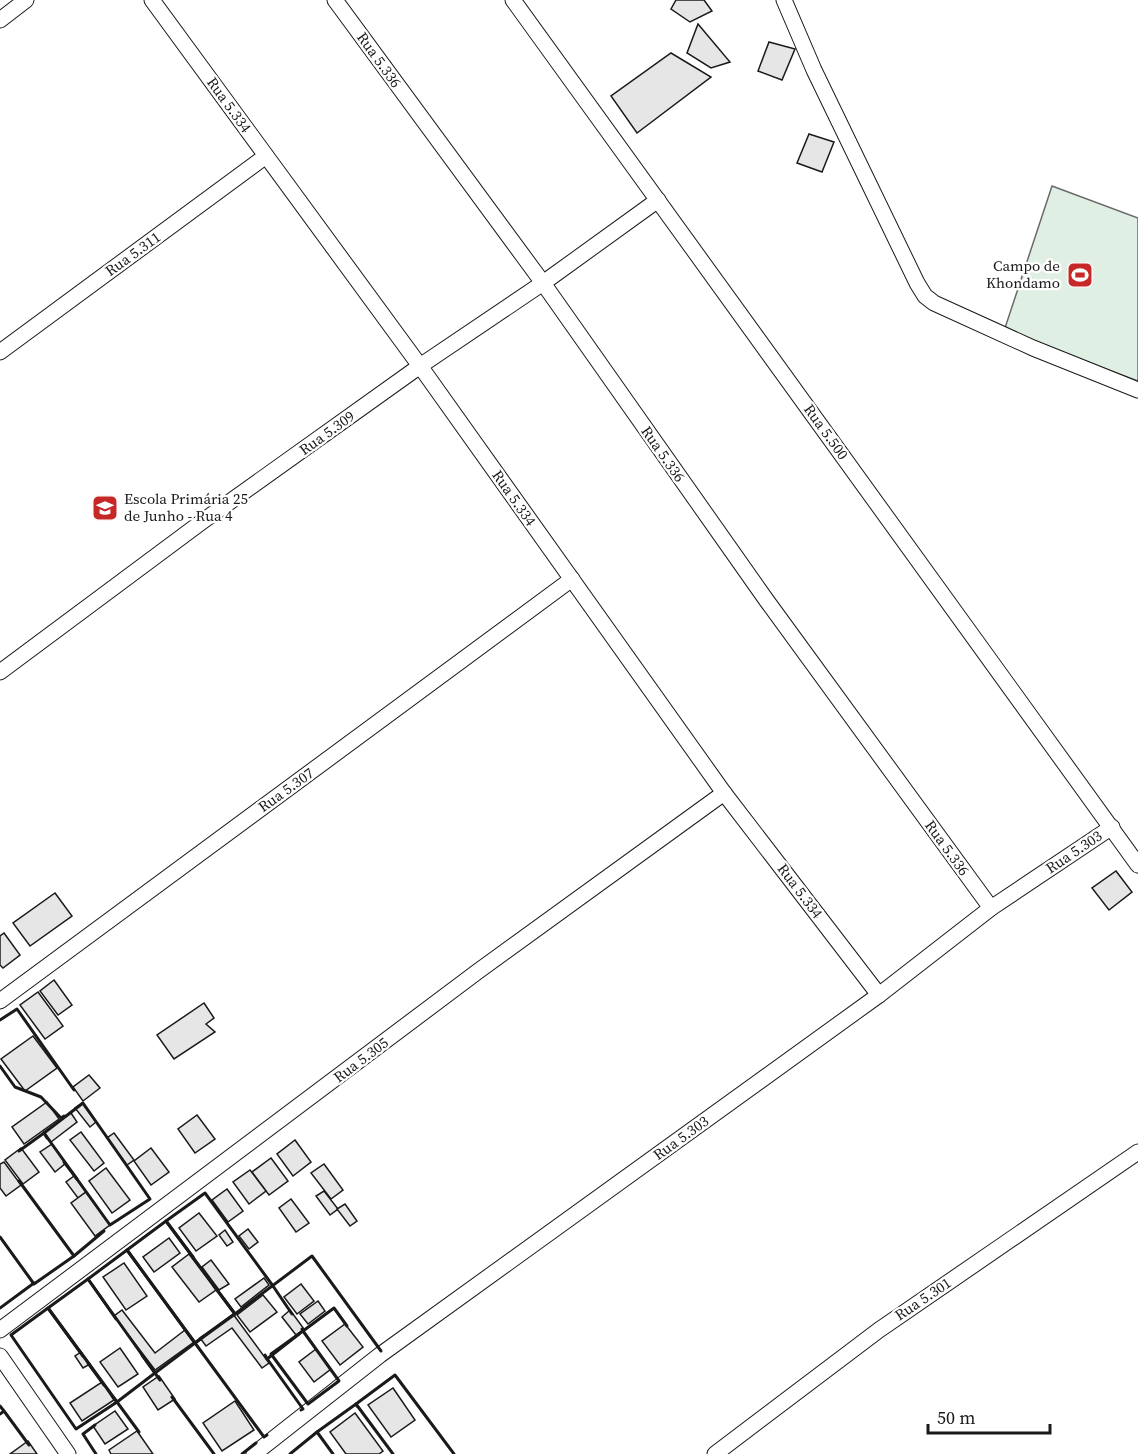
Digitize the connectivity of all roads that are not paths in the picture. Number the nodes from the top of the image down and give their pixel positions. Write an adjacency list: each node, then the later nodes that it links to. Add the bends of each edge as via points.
1 (26, 0): 6 (street)
2 (152, 0): 7 (street, Rua 5.334)
3 (335, 0): 9 (street, Rua 5.336)
4 (513, 0): 8 (street, Rua 5.500)
5 (784, 0): 12 (street, via 814,70 925,296 1033,348)
6 (0, 20)
7 (266, 156): 10 (street, Rua 5.311); 11 (street, Rua 5.334)
8 (658, 200): 9 (street, Rua 5.309); 16 (street, Rua 5.500)
9 (543, 283): 11 (street, Rua 5.309); 18 (street, Rua 5.336, via 760,592)
10 (0, 352)
11 (420, 366): 13 (street, Rua 5.334); 14 (street, Rua 5.309)
12 (1138, 390)
13 (572, 579): 15 (street, Rua 5.334); 20 (street, Rua 5.307)
14 (0, 672)
15 (724, 793): 19 (street, Rua 5.334); 22 (street, Rua 5.305, via 477,972)
16 (1112, 827): 17 (street, Rua 5.500); 18 (street, Rua 5.303)
17 (1138, 865)
18 (991, 908): 19 (street, Rua 5.303)
19 (879, 995): 25 (street, Rua 5.303, via 380,1355)
20 (0, 1001)
21 (1138, 1152): 26 (street, Rua 5.301, via 879,1330)
22 (0, 1330)
23 (0, 1356): 24 (street)
24 (68, 1454)
25 (254, 1454)
26 (715, 1454)

